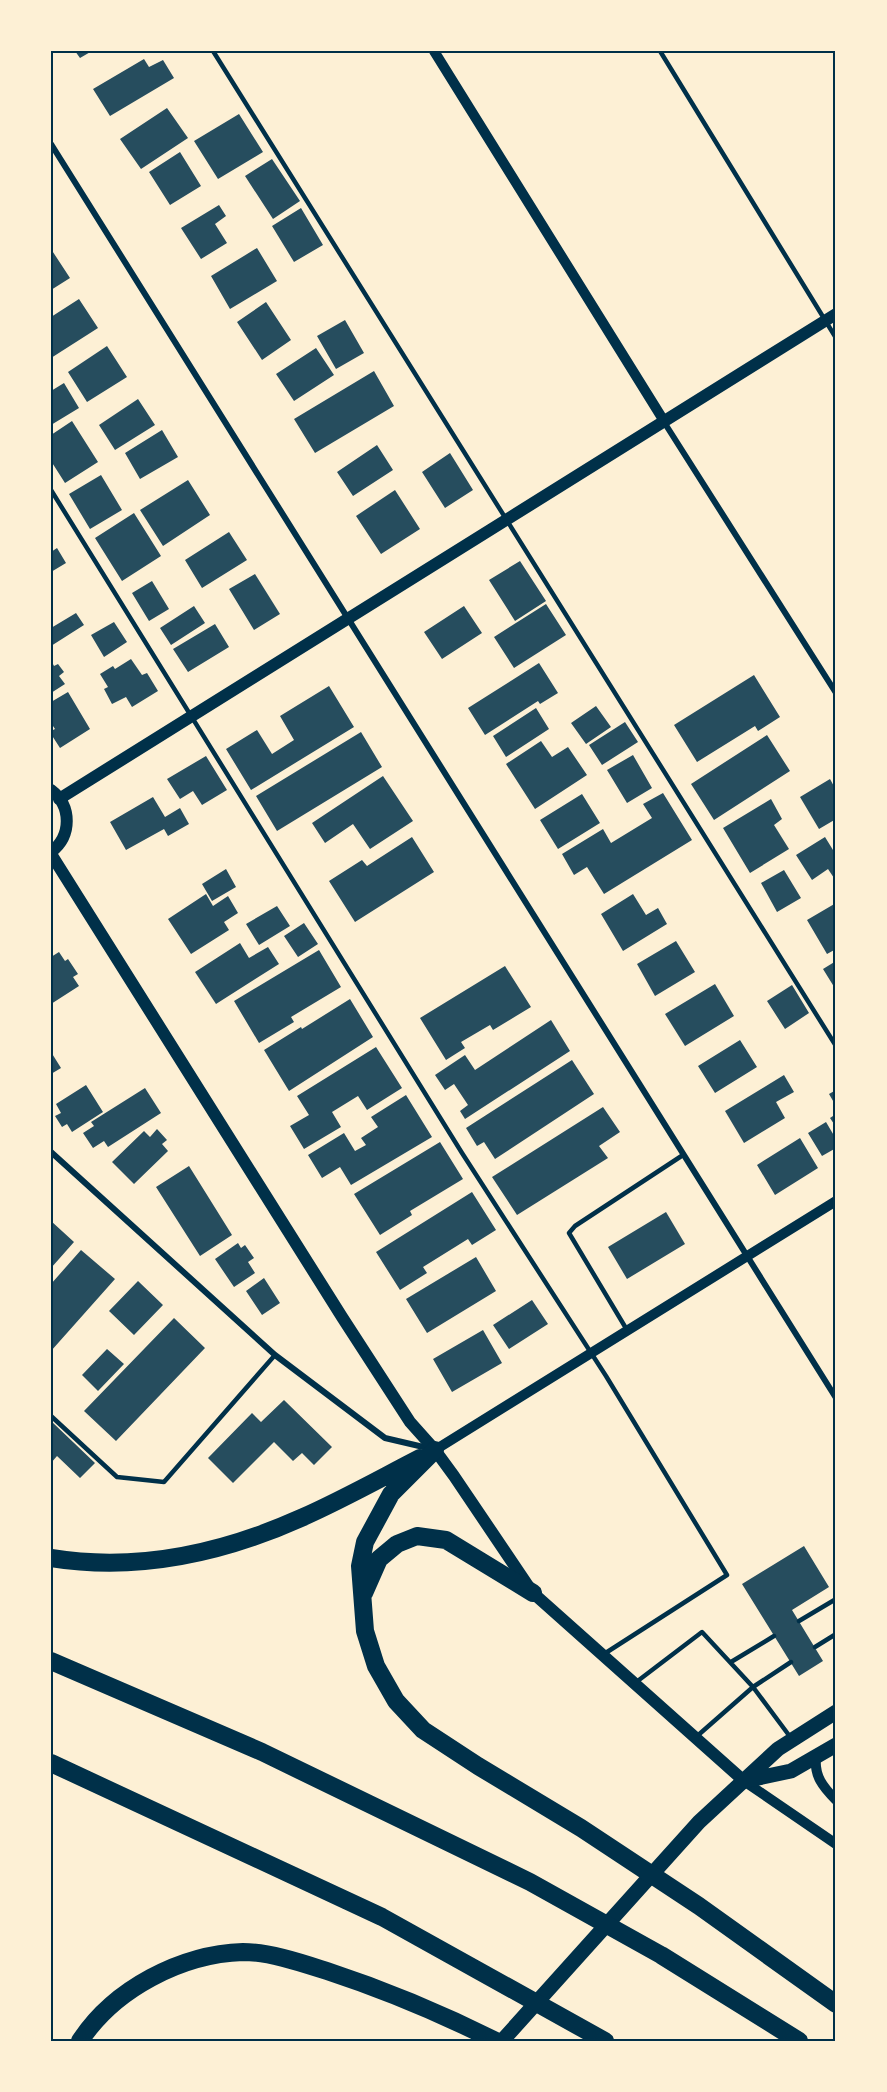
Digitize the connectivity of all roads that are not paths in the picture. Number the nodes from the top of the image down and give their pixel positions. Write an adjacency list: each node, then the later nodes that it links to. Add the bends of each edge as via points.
1 (213, 51): 9 (lane)
2 (434, 51): 7 (street)
3 (660, 51): 5 (lane)
4 (51, 144): 10 (street)
5 (830, 317): 6 (lane); 7 (main road)
6 (836, 338)
7 (664, 421): 9 (main road); 11 (street)
8 (51, 490): 12 (lane)
9 (506, 520): 10 (main road); 15 (lane)
10 (347, 619): 12 (main road); 17 (street)
11 (836, 693)
12 (190, 717): 13 (main road); 21 (lane, via 462,1153)
13 (55, 795): 14 (main road, via 64,805 67,829)
14 (51, 853): 25 (main road, via 342,1317 410,1422)
15 (836, 1046)
16 (51, 1152): 22 (street)
17 (683, 1155): 19 (street); 20 (lane, via 569,1233)
18 (836, 1201): 19 (street)
19 (748, 1257): 20 (street); 23 (street)
20 (627, 1331): 21 (street)
21 (592, 1353): 25 (street); 34 (lane, via 727,1575)
22 (275, 1355): 24 (lane, via 164,1482 117,1477); 25 (street, via 385,1438)
23 (836, 1398)
24 (51, 1416)
25 (435, 1450): 26 (highway, via 302,1518 240,1542 138,1563); 27 (main road); 28 (highway, via 391,1494 365,1542 360,1566)
26 (51, 1558)
27 (532, 1593): 28 (highway, via 446,1540 417,1536 397,1544 379,1559); 34 (main road)
28 (363, 1597): 49 (highway, via 365,1631 376,1666 396,1701 423,1730 591,1834)
29 (836, 1599): 30 (lane)
30 (799, 1621)
31 (836, 1634): 33 (lane)
32 (774, 1636): 36 (lane)
33 (815, 1647)
34 (602, 1656): 38 (main road)
35 (51, 1661): 54 (highway, via 262,1752 530,1882 661,1955)
36 (730, 1662): 38 (lane, via 702,1632); 39 (lane)
37 (791, 1662): 39 (lane)
38 (634, 1684): 41 (main road)
39 (753, 1687): 41 (lane); 42 (lane)
40 (836, 1712): 42 (main road)
41 (694, 1738): 46 (main road)
42 (792, 1740): 46 (main road)
43 (836, 1745): 44 (main road)
44 (816, 1757): 46 (main road, via 791,1772); 47 (street, via 819,1782)
45 (51, 1763): 53 (highway, via 382,1917)
46 (744, 1782): 48 (street); 52 (main road, via 699,1822)
47 (836, 1800)
48 (836, 1844)
49 (836, 2004)
50 (80, 2041): 51 (highway, via 120,1997 159,1974 198,1959 244,1952 291,1959 368,1985)
51 (496, 2041)
52 (502, 2041)
53 (605, 2041)
54 (799, 2041)

